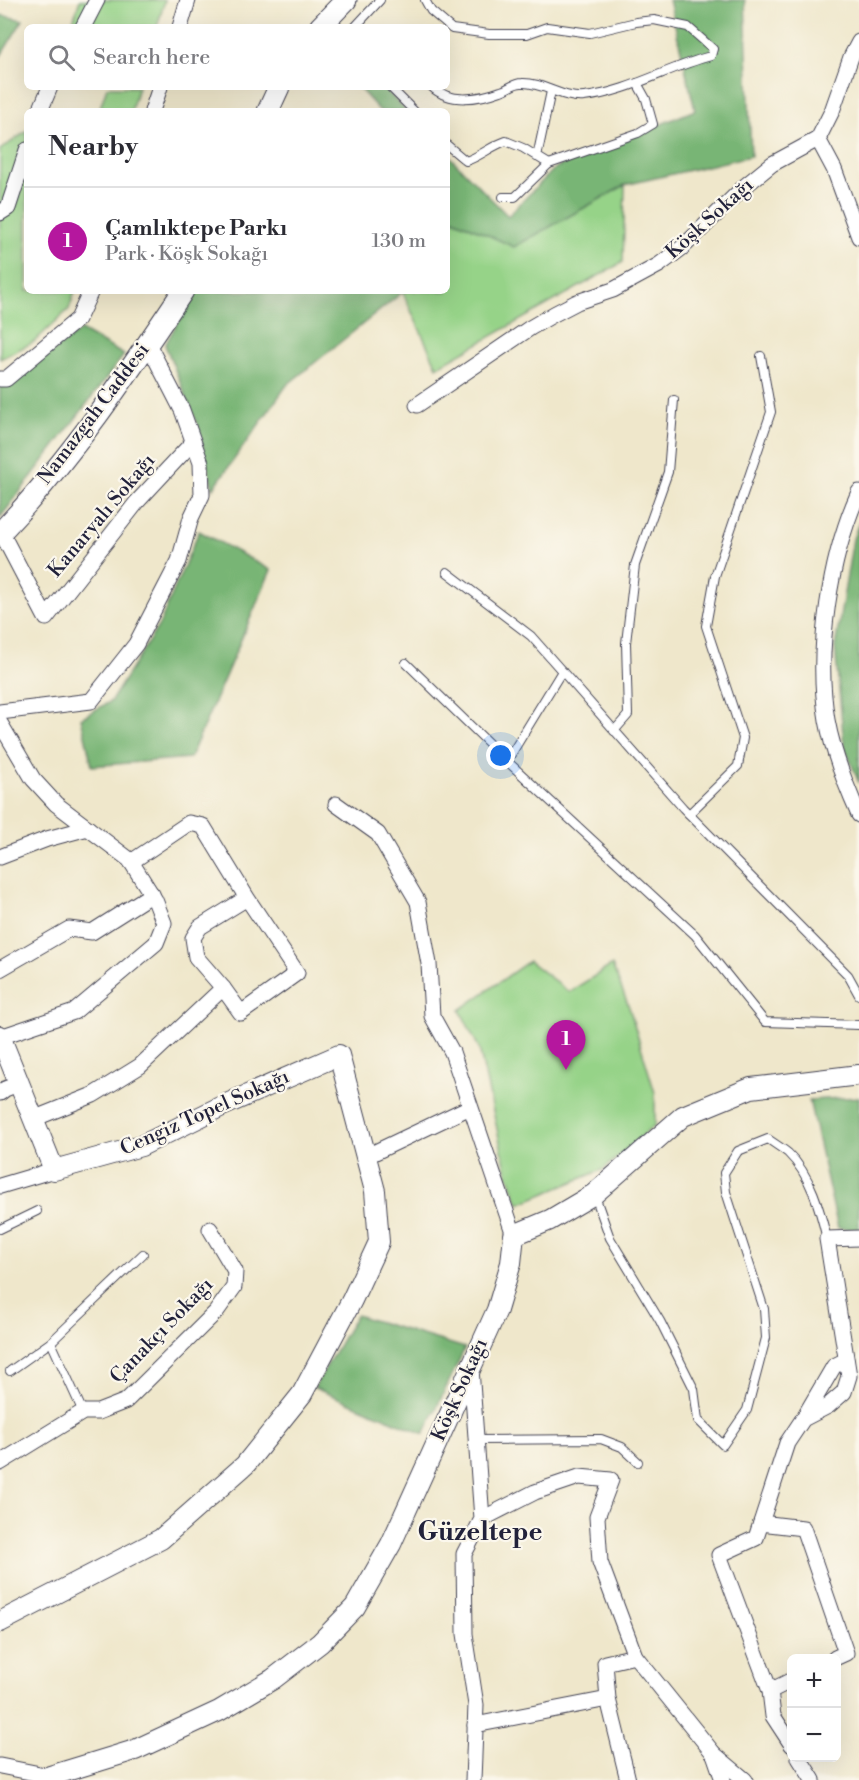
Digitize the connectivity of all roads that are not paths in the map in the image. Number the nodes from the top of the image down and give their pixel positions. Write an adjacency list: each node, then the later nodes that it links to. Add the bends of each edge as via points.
1 (97, 0): 6 (street)
2 (188, 0): 7 (street)
3 (346, 0): 8 (main road)
4 (380, 0): 9 (lane)
5 (425, 0): 10 (lane)
6 (84, 24)
7 (181, 24)
8 (323, 24)
9 (358, 24)
10 (446, 24)
11 (450, 27): 13 (lane, via 489,34 527,34 547,27 590,33 654,20 688,27 713,49 711,57)
12 (859, 42): 24 (street)
13 (637, 84): 19 (lane, via 582,98); 28 (lane, via 653,124 638,133)
14 (49, 90): 20 (street)
15 (159, 90): 21 (street)
16 (278, 90): 22 (main road)
17 (393, 90): 23 (lane)
18 (435, 90): 19 (lane, via 459,99 524,83)
19 (550, 91): 26 (lane)
20 (41, 108)
21 (153, 108)
22 (269, 108)
23 (411, 108)
24 (818, 139): 31 (street, via 834,169); 38 (street, Köşk Sokağı, via 772,164 659,265 613,290 554,314)
25 (450, 148): 26 (lane, via 466,161 506,141)
26 (537, 157): 28 (lane)
27 (24, 159): 30 (street, via 8,208)
28 (549, 164): 29 (lane, via 515,197)
29 (503, 197)
30 (0, 213)
31 (859, 237)
32 (90, 294): 36 (street, via 78,319 6,379)
33 (181, 294): 34 (main road, Namazgah Caddesi)
34 (148, 344): 39 (street, via 182,410); 41 (main road, Namazgah Caddesi, via 68,453)
35 (761, 356): 50 (lane, via 771,412 716,576 706,626 743,738 738,766)
36 (0, 379)
37 (674, 400): 47 (lane, via 668,472 635,565 626,643 628,715)
38 (417, 405)
39 (193, 442): 41 (street, Kanaryalı Sokağı, via 137,502 46,618); 45 (street, via 201,463 202,495 179,561 136,644 91,700)
40 (859, 492): 51 (street, via 835,561 824,687 835,756)
41 (0, 532)
42 (447, 572): 44 (lane, via 531,636)
43 (406, 663): 48 (lane)
44 (562, 671): 47 (lane); 48 (lane)
45 (0, 712)
46 (0, 723): 52 (street, via 33,779 56,804)
47 (614, 730): 50 (lane)
48 (507, 761): 60 (lane, via 695,935 765,1022)
49 (336, 804): 65 (street, Köşk Sokağı, via 378,834 418,902 429,964 432,1016 453,1052)
50 (689, 814): 59 (lane, via 848,975)
51 (859, 815)
52 (88, 828): 53 (street); 54 (street)
53 (0, 857)
54 (131, 862): 55 (street); 56 (street, via 189,823 203,826)
55 (152, 894): 57 (street, via 92,932 69,929); 61 (street, via 164,923 156,943 74,1012)
56 (247, 898): 58 (street, via 200,927 193,938 196,957); 58 (street, via 297,973 240,1013)
57 (0, 969)
58 (223, 988): 66 (street, via 140,1066 93,1095)
59 (859, 995)
60 (859, 1025)
61 (0, 1036): 63 (street)
62 (859, 1075): 70 (street, via 752,1088 683,1116)
63 (18, 1084): 64 (street); 66 (street)
64 (0, 1093)
65 (470, 1107): 67 (street); 74 (street, Köşk Sokağı)
66 (33, 1119): 68 (street)
67 (367, 1156): 68 (street, Cengiz Topel Sokağı, via 339,1055 141,1146); 89 (street, via 375,1191 379,1242 302,1394 245,1465 161,1539)
68 (54, 1170): 69 (street, Cengiz Topel Sokağı)
69 (0, 1186)
70 (594, 1194): 74 (street, via 550,1220); 76 (lane, via 610,1238 660,1321 694,1389 698,1420 723,1445 747,1410 766,1338 764,1309 726,1192 724,1173 738,1151 768,1139 788,1154 806,1176)
71 (37, 1211): 72 (lane)
72 (0, 1229)
73 (210, 1229): 82 (street, Çanakçı Sokağı, via 235,1271 234,1287 216,1312 126,1401 98,1412)
74 (514, 1235): 80 (street, Köşk Sokağı, via 511,1263 497,1310)
75 (859, 1238): 76 (street)
76 (827, 1239): 79 (street)
77 (143, 1254): 78 (lane)
78 (51, 1342): 81 (lane); 82 (lane)
79 (846, 1360): 83 (street, via 834,1366); 83 (street, via 849,1376 844,1392)
80 (471, 1365): 84 (street); 100 (street, Köşk Sokağı, via 391,1544 355,1607 320,1643 219,1711 135,1750)
81 (10, 1371)
82 (83, 1412): 86 (street, Çanakçı Sokağı)
83 (803, 1419): 88 (street, via 787,1443)
84 (476, 1440): 85 (lane, via 601,1439 622,1447); 87 (street)
85 (638, 1462)
86 (0, 1463)
87 (482, 1519): 90 (street, via 535,1492 579,1477 611,1480 597,1517 600,1563); 95 (street, via 464,1554 465,1634 476,1705)
88 (761, 1523): 91 (street, via 803,1528 846,1653); 93 (street, via 756,1538 719,1555)
89 (0, 1622)
90 (635, 1656): 94 (street, via 605,1663); 97 (street)
91 (841, 1656)
92 (787, 1682): 93 (street)
93 (770, 1691): 96 (street, via 773,1716)
94 (608, 1699): 95 (street); 102 (street)
95 (475, 1725): 101 (street)
96 (787, 1737)
97 (714, 1754): 103 (street); 104 (street)
98 (802, 1762): 105 (street)
99 (0, 1766): 100 (street, Köşk Sokağı)
100 (50, 1778)
101 (472, 1780)
102 (628, 1780)
103 (723, 1780)
104 (745, 1780)
105 (813, 1780)

